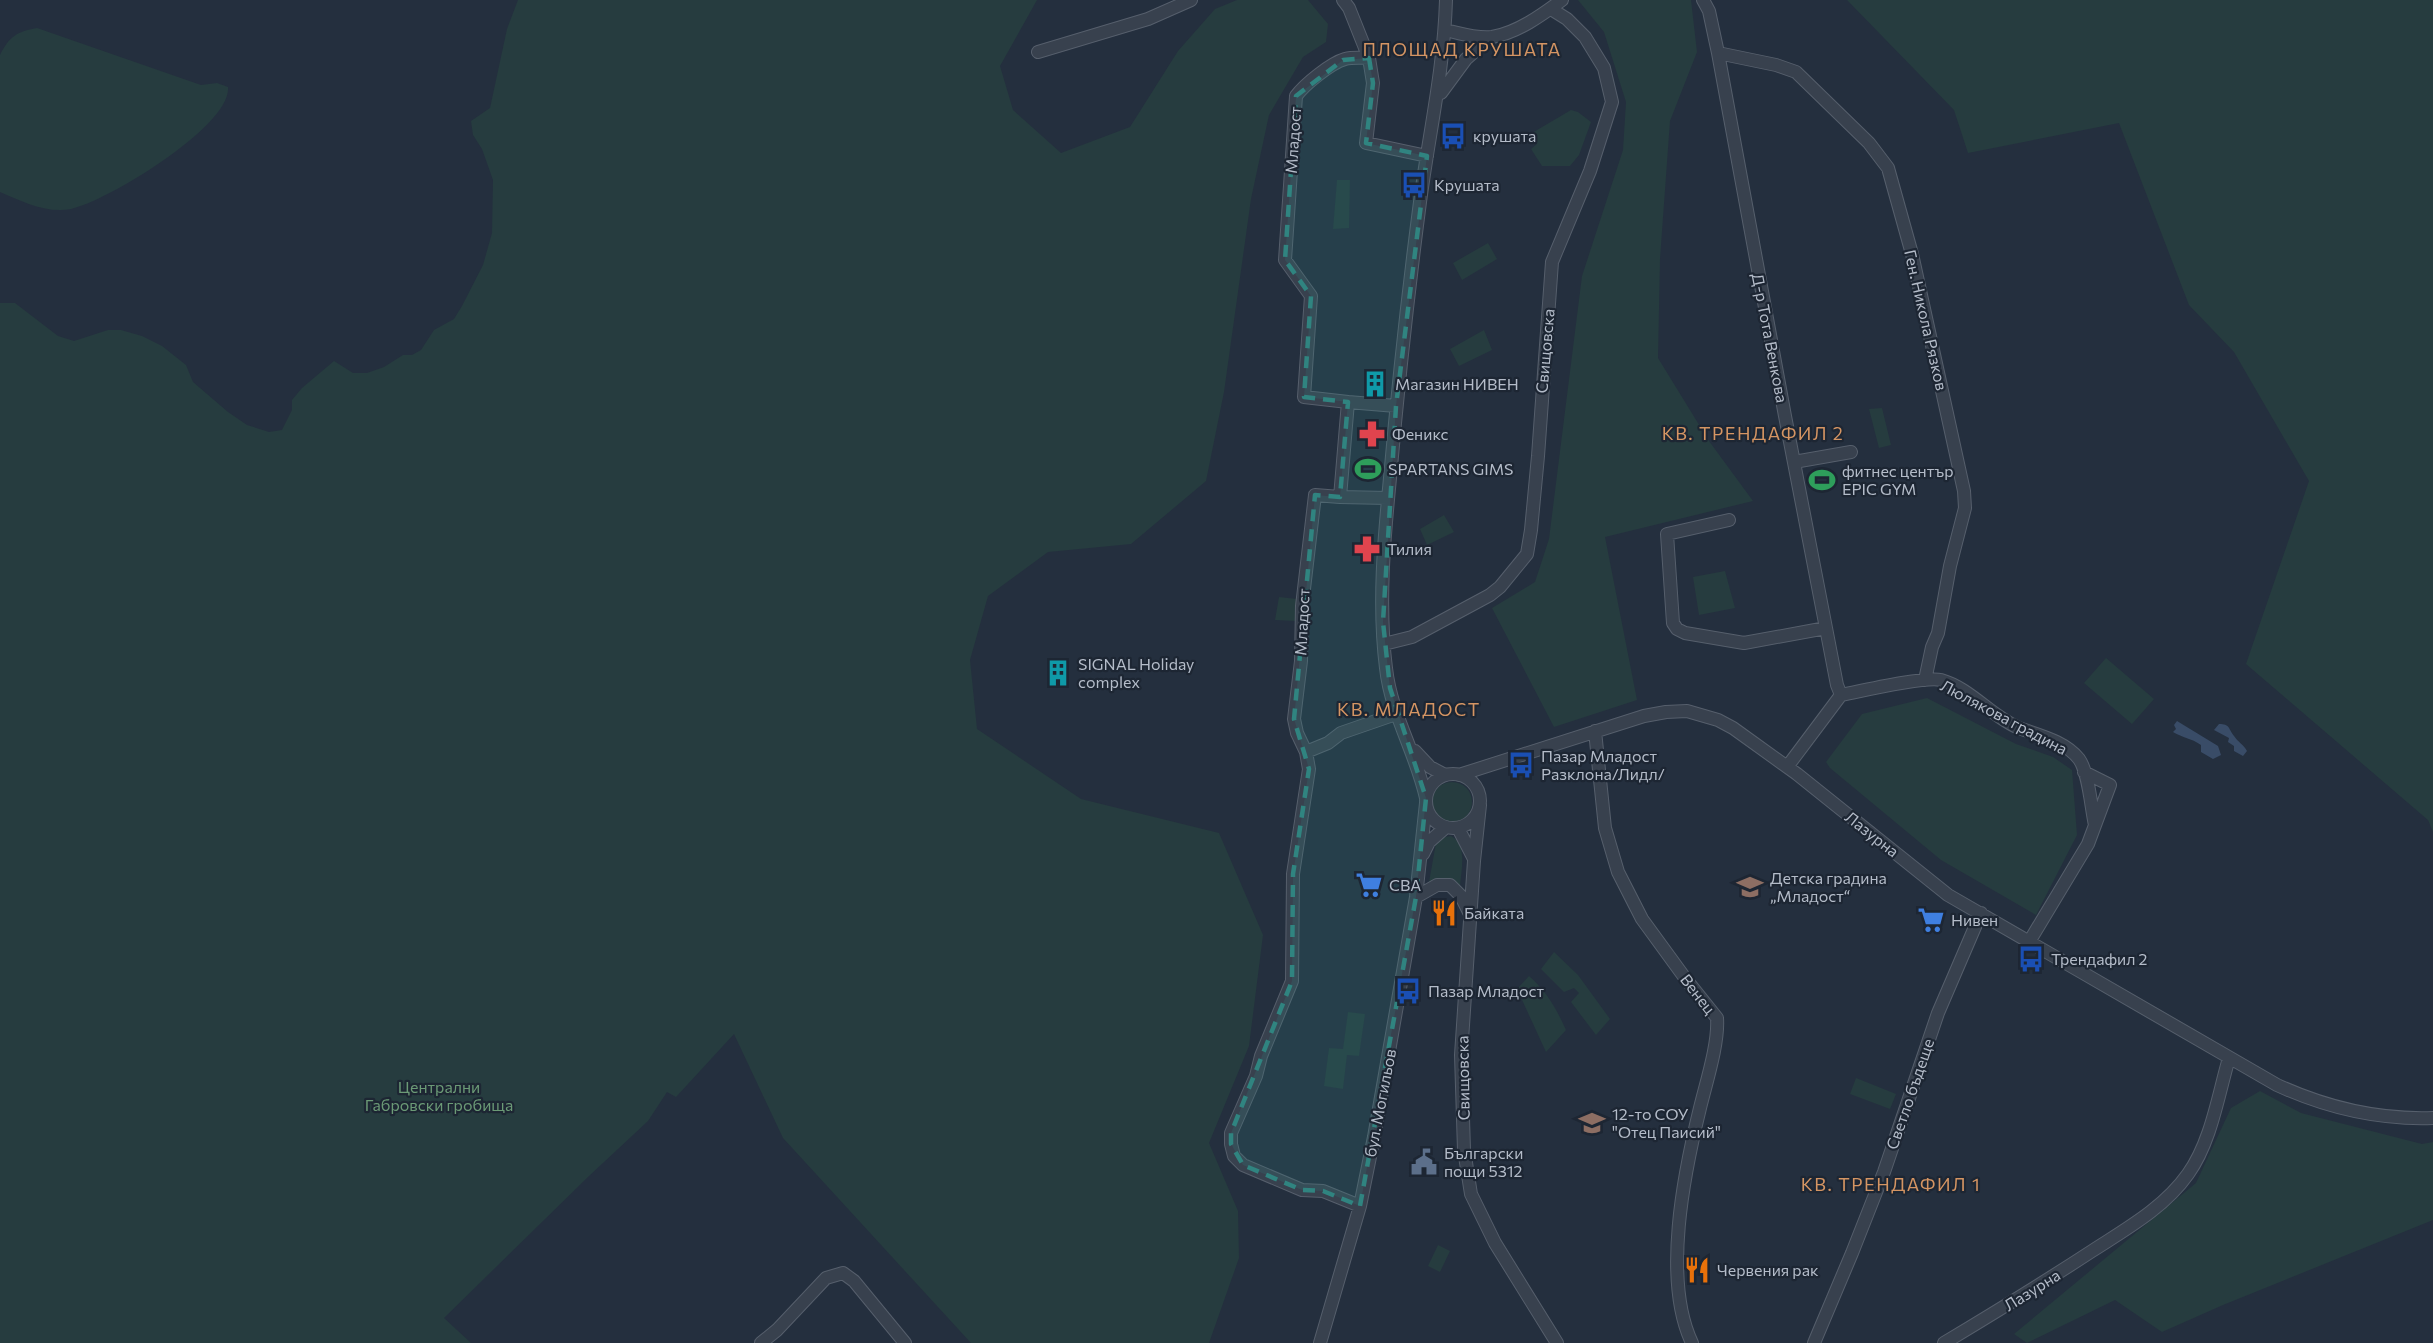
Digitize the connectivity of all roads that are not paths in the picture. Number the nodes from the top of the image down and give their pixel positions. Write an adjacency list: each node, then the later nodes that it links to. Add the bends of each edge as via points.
1 (1191, 0): 9 (street, via 1148,19)
2 (1343, 0): 11 (street)
3 (1446, 0): 7 (street)
4 (1562, 0): 6 (street)
5 (1703, 0): 10 (street, Д-р Тота Венкова)
6 (1551, 9): 8 (street); 22 (street, Свищовска, via 1585,37 1604,68 1612,102 1590,171 1552,262 1527,554 1490,595 1412,637)
7 (1445, 30): 8 (street); 12 (street)
8 (1491, 37): 12 (street, via 1458,68)
9 (1038, 52)
10 (1718, 53): 17 (street, Д-р Тота Венкова); 23 (street, Ген. Никола Рязков, via 1796,72 1869,143 1893,181 1964,491 1965,508)
11 (1369, 58): 13 (street, via 1373,83 1366,143); 14 (street, Младост, via 1343,60 1296,96 1285,261 1311,297 1304,397)
12 (1438, 96): 13 (street)
13 (1427, 156): 15 (street)
14 (1348, 402): 15 (street); 18 (street)
15 (1396, 406): 19 (street)
16 (1851, 452): 17 (street)
17 (1794, 462): 21 (street, Д-р Тота Венкова)
18 (1340, 496): 19 (street); 28 (street, Младост, via 1315,495 1293,719)
19 (1388, 498): 22 (street)
20 (1729, 520): 21 (street, via 1667,534 1673,623 1677,629 1744,643)
21 (1826, 628): 24 (street, Д-р Тота Венкова)
22 (1384, 644): 25 (street)
23 (1925, 680): 24 (street, Люлякова градина); 31 (street, Люлякова градина, via 1942,681 1975,698 2011,724 2051,740 2079,759)
24 (1841, 695): 30 (street)
25 (1396, 714): 27 (street); 28 (street, via 1341,733)
26 (1595, 731): 29 (street, Лазурна); 30 (street, Лазурна, via 1644,716 1687,711 1733,728); 51 (street, Венец, via 1605,828 1618,872 1642,919 1717,1018 1710,1068 1686,1167 1679,1227 1677,1285 1681,1313)
27 (1410, 745): 32 (street, via 1430,767); 34 (street)
28 (1306, 752): 46 (street, Младост, via 1309,769 1293,874 1292,981 1231,1133 1231,1144 1234,1156 1243,1166 1302,1190 1323,1191)
29 (1497, 764): 33 (street, Лазурна); 35 (street, via 1483,780)
30 (1788, 767): 41 (street, Лазурна, via 1948,895)
31 (2085, 772): 36 (street); 36 (street, Люлякова градина, via 2110,785)
32 (1445, 775): 33 (street); 34 (street, via 1431,785)
33 (1459, 775): 35 (street, via 1473,783)
34 (1426, 800): 37 (street, via 1432,818); 38 (street, бул. Могильов)
35 (1480, 801): 37 (street, via 1471,822); 39 (street, Свищовска)
36 (2095, 825): 43 (street, via 2088,844)
37 (1452, 828): 38 (street, бул. Могильов, via 1430,842); 39 (street, Свищовска, via 1468,844)
38 (1421, 858): 40 (street, бул. Могильов)
39 (1474, 861): 42 (street, Свищовска)
40 (1416, 897): 42 (street, via 1437,885 1450,885 1461,896); 46 (street, бул. Могильов)
41 (1981, 914): 43 (street, Лазурна); 52 (street, Светло бъдеще, via 1938,1013 1884,1172)
42 (1471, 918): 50 (street, Свищовска, via 1461,1055 1464,1150 1471,1194 1495,1243)
43 (2029, 942): 44 (street, Лазурна)
44 (2229, 1058): 45 (street, Лазурна, via 2298,1095 2338,1109 2369,1115); 53 (street, Лазурна, via 2198,1154 2188,1173 2165,1199 2121,1232)
45 (2433, 1118)
46 (1360, 1206): 49 (street, бул. Могильов)
47 (761, 1343): 48 (street, via 826,1278 843,1274 854,1281)
48 (905, 1343)
49 (1320, 1343)
50 (1557, 1343)
51 (1692, 1343)
52 (1814, 1343)
53 (1944, 1343)

